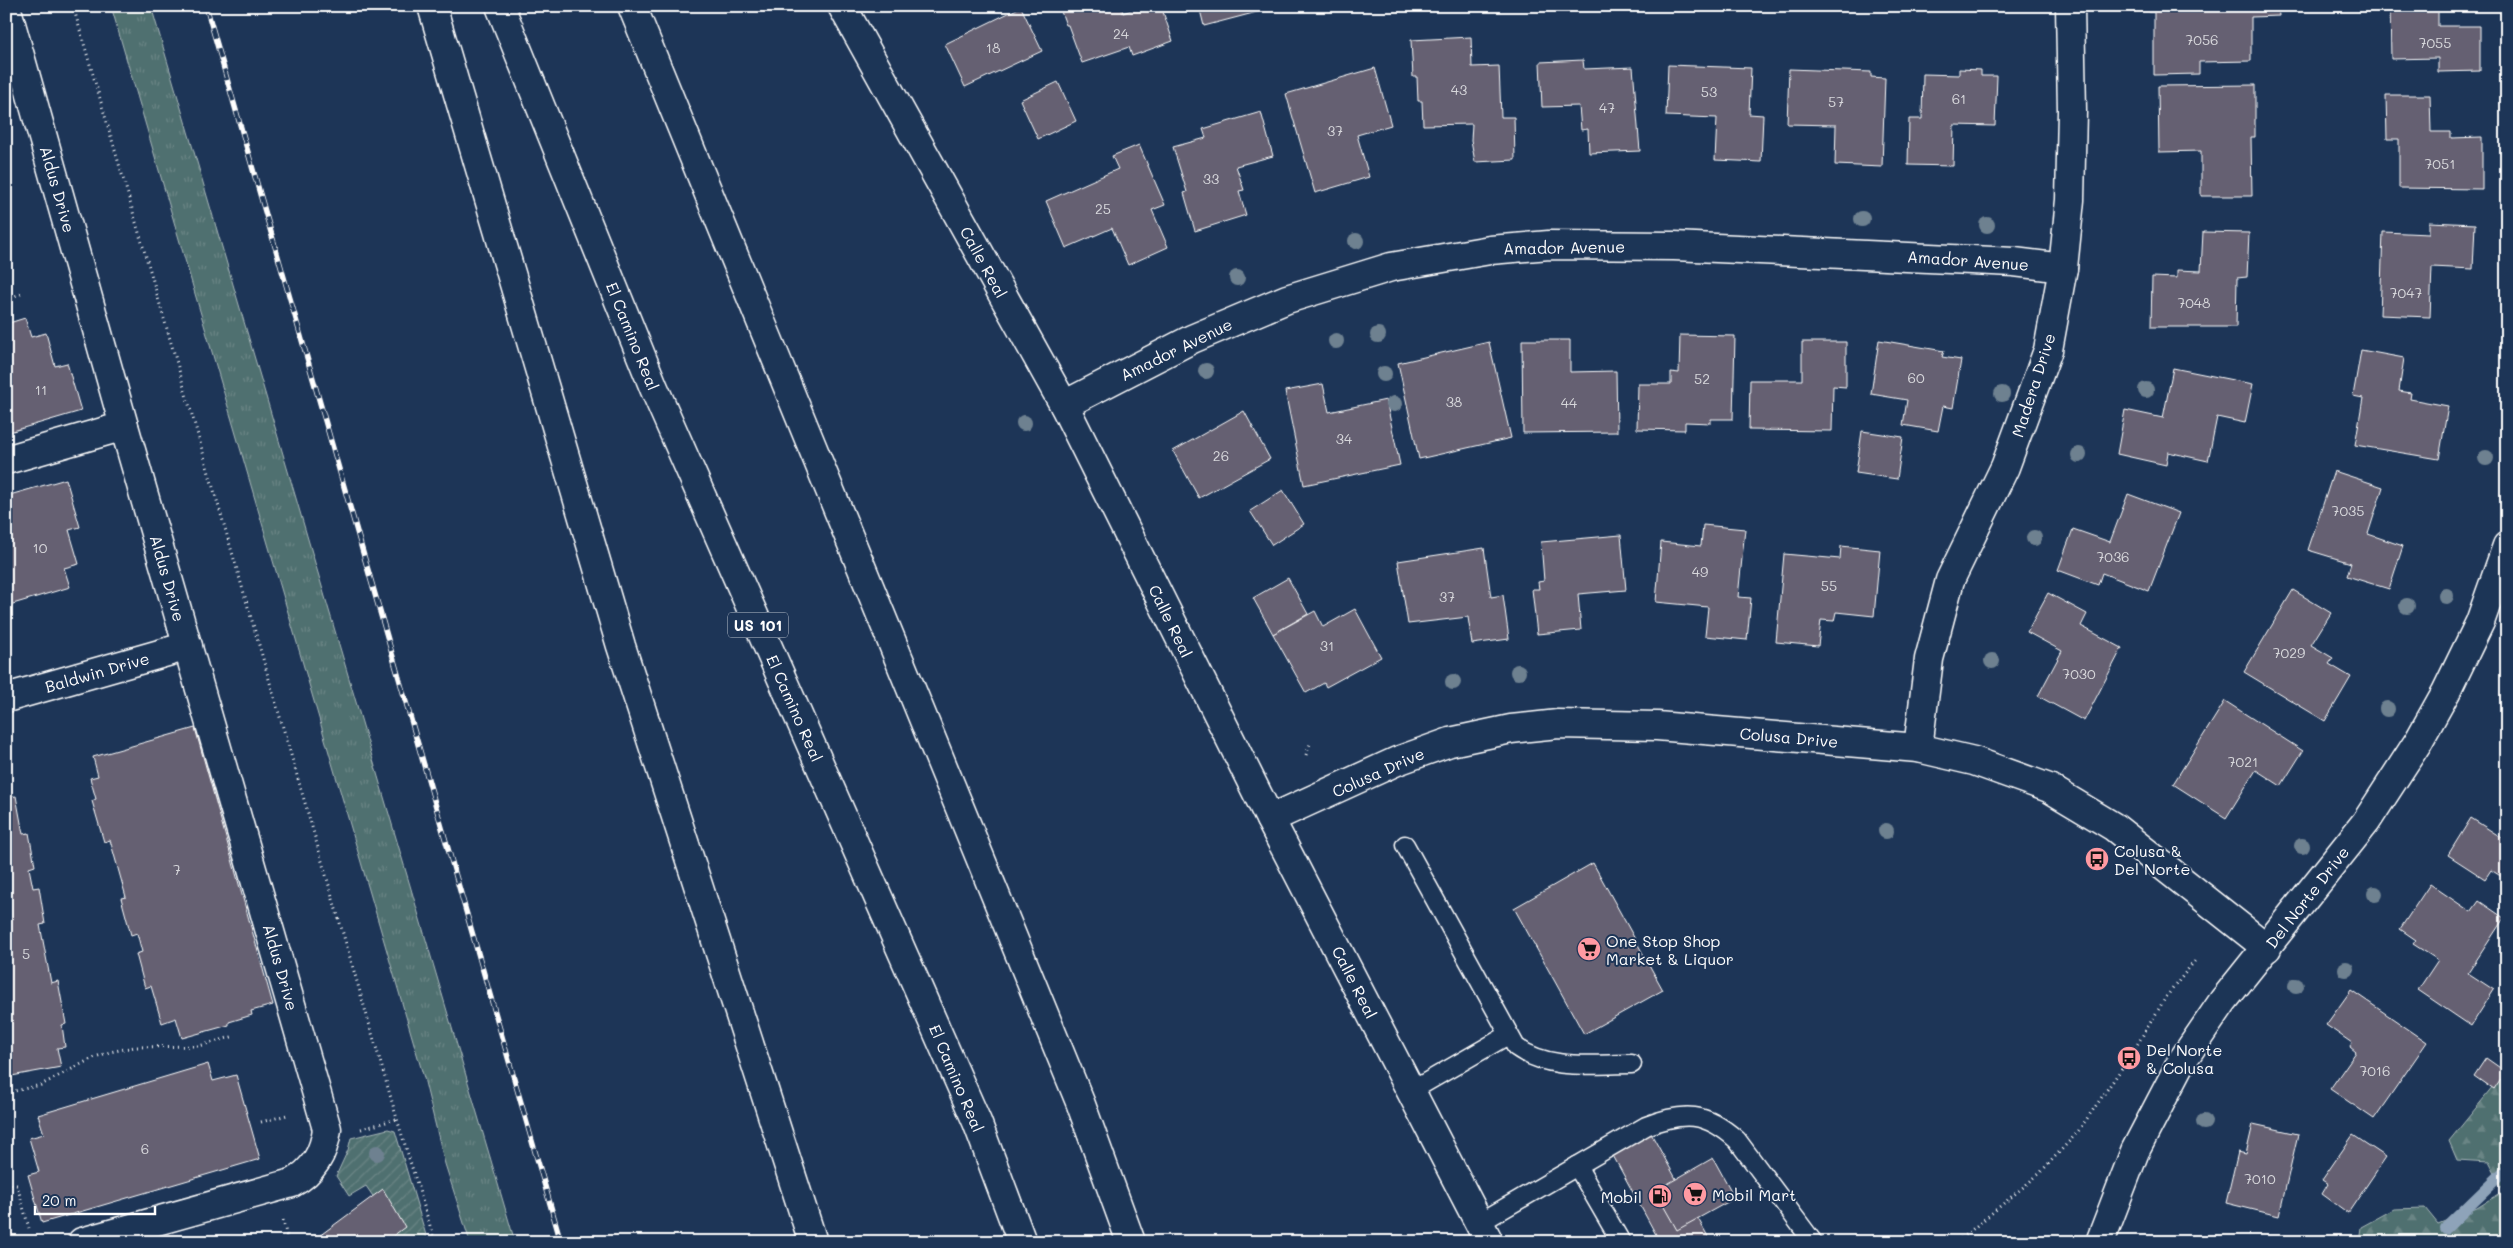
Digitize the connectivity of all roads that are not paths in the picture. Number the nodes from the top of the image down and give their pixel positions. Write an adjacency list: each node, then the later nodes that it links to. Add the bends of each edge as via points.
1 (432, 6): 25 (main road, via 621,646)
2 (500, 6): 26 (main road, El Camino Real / US 101, via 654,388 977,1122)
3 (632, 6): 21 (main road)
4 (842, 6): 8 (main road, Calle Real)
5 (2070, 6): 7 (main road, Madera Drive, via 2070,200)
6 (6, 7): 9 (main road, Aldus Drive)
7 (2063, 268): 8 (main road, Amador Avenue, via 2014,262 1674,246 1549,245 1490,250 1391,267 1287,299 1192,339); 14 (main road, Madera Drive, via 2048,350 2036,384 2005,467 1950,580 1938,617 1928,659)
8 (1064, 405): 15 (main road, Calle Real)
9 (124, 426): 10 (main road); 12 (main road, Aldus Drive)
10 (6, 460)
11 (2507, 546): 17 (main road, Del Norte Drive, via 2480,622 2418,742 2366,822)
12 (188, 646): 13 (main road, Baldwin Drive); 24 (main road, Aldus Drive, via 326,1122 325,1138 312,1168 292,1183)
13 (6, 698)
14 (1918, 748): 15 (main road, Colusa Drive, via 1657,726 1558,724 1512,729 1450,742 1397,761); 17 (main road, Colusa Drive, via 1974,761 2049,788 2114,827)
15 (1270, 819): 20 (main road, Calle Real)
16 (1405, 845): 18 (lane)
17 (2267, 948): 31 (main road, Del Norte Drive, via 2224,1001 2182,1061 2135,1150)
18 (1508, 1035): 19 (lane, via 1527,1055 1542,1060); 20 (lane)
19 (1632, 1064)
20 (1411, 1091): 23 (main road, Calle Real)
21 (1080, 1102): 27 (main road); 28 (main road)
22 (1577, 1166): 23 (lane); 29 (lane); 30 (lane, via 1600,1150 1666,1118 1704,1118 1737,1140)
23 (1484, 1232)
24 (82, 1242)
25 (813, 1242)
26 (1022, 1242)
27 (1132, 1242)
28 (1142, 1242)
29 (1621, 1242)
30 (1813, 1242)
31 (2100, 1242)

